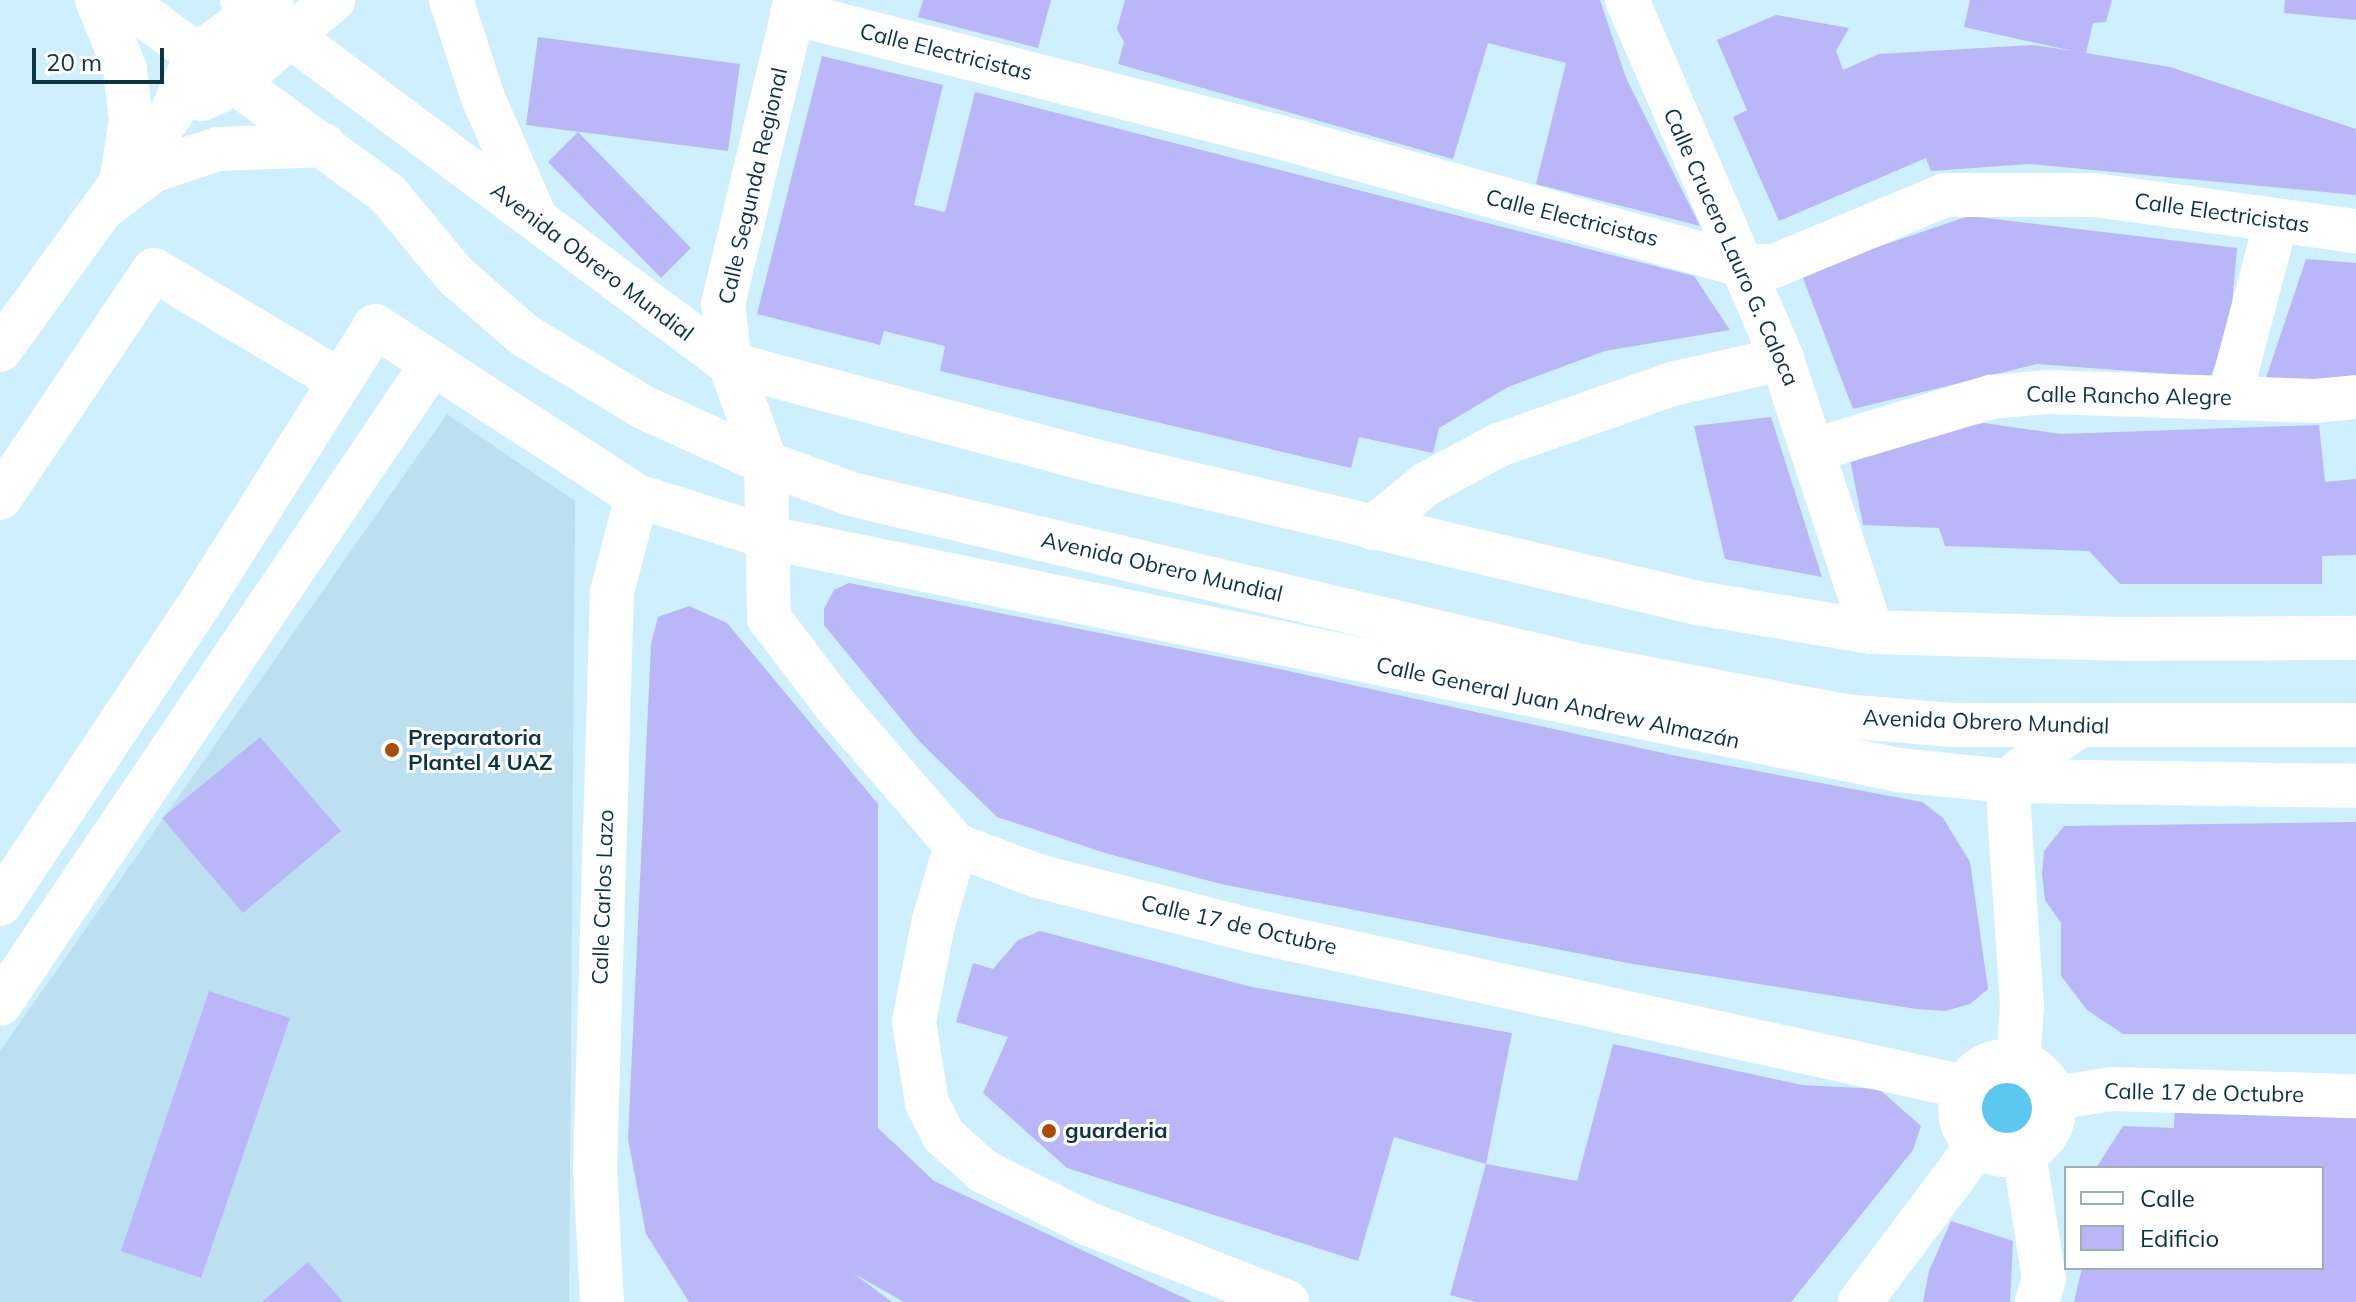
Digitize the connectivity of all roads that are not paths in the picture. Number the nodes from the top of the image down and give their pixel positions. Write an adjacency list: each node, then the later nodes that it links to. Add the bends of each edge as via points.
1 (97, 0): 13 (street, via 125,69 131,120)
2 (122, 0): 9 (street, Avenida Obrero Mundial)
3 (333, 0): 8 (street)
4 (451, 0): 14 (street, via 483,98)
5 (1627, 0): 17 (street, Calle Crucero Lauro G. Caloca, via 1697,171)
6 (258, 4): 8 (street, Avenida Obrero Mundial); 9 (street)
7 (794, 6): 17 (street, Calle Electricistas); 21 (street, Calle Segunda Regional, via 723,303)
8 (297, 36): 10 (street); 14 (street, Avenida Obrero Mundial)
9 (196, 56): 10 (street, Avenida Obrero Mundial); 11 (street)
10 (234, 84): 11 (street); 12 (street, Avenida Obrero Mundial)
11 (172, 112): 13 (street)
12 (324, 145): 13 (street, via 218,149 154,170); 26 (street, Avenida Obrero Mundial, via 387,193 456,276 524,335 643,407)
13 (113, 195): 18 (street)
14 (537, 221): 21 (street, Avenida Obrero Mundial)
15 (2276, 222): 16 (street, Calle Electricistas); 17 (street, Calle Electricistas, via 2095,195 1945,195 1774,266); 23 (street)
16 (2356, 231)
17 (1744, 266): 19 (street, Calle Crucero Lauro G. Caloca)
18 (0, 350)
19 (1782, 359): 25 (street, Calle Crucero Lauro G. Caloca); 29 (street, via 1672,384 1499,445 1426,484)
20 (432, 364): 22 (street, Calle General Juan Andrew Almazán, via 375,326); 27 (street, Calle General Juan Andrew Almazán); 39 (street)
21 (730, 364): 26 (street, Calle Segunda Regional); 29 (street, Avenida Obrero Mundial)
22 (340, 381): 28 (street, via 154,270); 38 (street)
23 (2230, 396): 24 (street, Calle Rancho Alegre); 25 (street, Calle Rancho Alegre, via 2048,392 1991,397)
24 (2356, 397)
25 (1814, 450): 31 (street, Calle Crucero Lauro G. Caloca)
26 (766, 463): 30 (street, Calle 17 de Octubre); 34 (street, Avenida Obrero Mundial, via 851,494 1577,665 1844,716)
27 (637, 496): 30 (street, Calle General Juan Andrew Almazán); 46 (street, Calle Carlos Lazo, via 612,592 595,1170)
28 (0, 498)
29 (1373, 528): 31 (street, Avenida Obrero Mundial, via 1698,603)
30 (770, 538): 35 (street, Calle General Juan Andrew Almazán, via 1780,749); 37 (street, Calle 17 de Octubre, via 769,618 835,705)
31 (1872, 632): 32 (street, Avenida Obrero Mundial)
32 (2356, 638)
33 (2356, 725): 34 (street, Avenida Obrero Mundial)
34 (2076, 727): 35 (street)
35 (2007, 781): 36 (street, Calle General Juan Andrew Almazán); 40 (street, via 2022,1006)
36 (2356, 786)
37 (956, 845): 41 (street, Calle 17 de Octubre, via 1038,876 1254,931); 47 (street, via 933,924 914,1022 927,1103 944,1136 983,1171 1089,1224)
38 (0, 904)
39 (0, 1004)
40 (2018, 1062): 41 (street, via 1988,1065); 43 (street, via 2043,1077)
41 (1965, 1087): 44 (street, via 1961,1118)
42 (2356, 1096): 43 (street, Calle 17 de Octubre, via 2113,1089)
43 (2053, 1098): 45 (street, via 2048,1133)
44 (1978, 1145): 45 (street, via 2008,1156); 48 (street)
45 (2024, 1153): 49 (street, via 2044,1279)
46 (602, 1302)
47 (1287, 1302)
48 (1860, 1302)
49 (2037, 1302)

